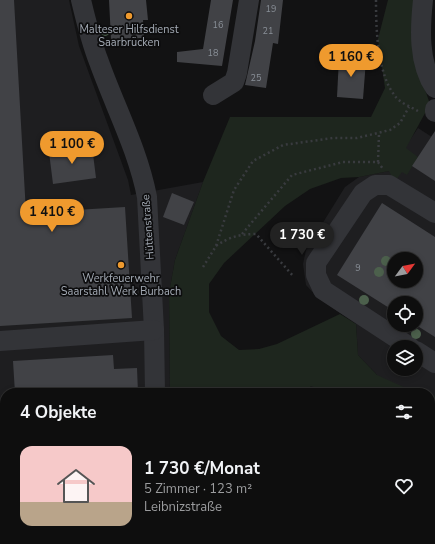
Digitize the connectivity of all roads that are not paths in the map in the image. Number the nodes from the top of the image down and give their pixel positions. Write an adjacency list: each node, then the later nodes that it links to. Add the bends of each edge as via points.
1 (81, 0): 7 (street, Hüttenstraße, via 98,61 142,176 148,209)
2 (249, 0): 5 (street, via 234,82)
3 (423, 0): 4 (street, via 421,34 424,57)
4 (435, 88)
5 (213, 95)
6 (435, 213): 8 (street, via 389,185 375,185 363,193 316,263 318,283 329,296)
7 (154, 330): 9 (street); 12 (street, Hüttenstraße)
8 (399, 340)
9 (0, 341)
10 (423, 355): 11 (street)
11 (435, 363)
12 (155, 388)

